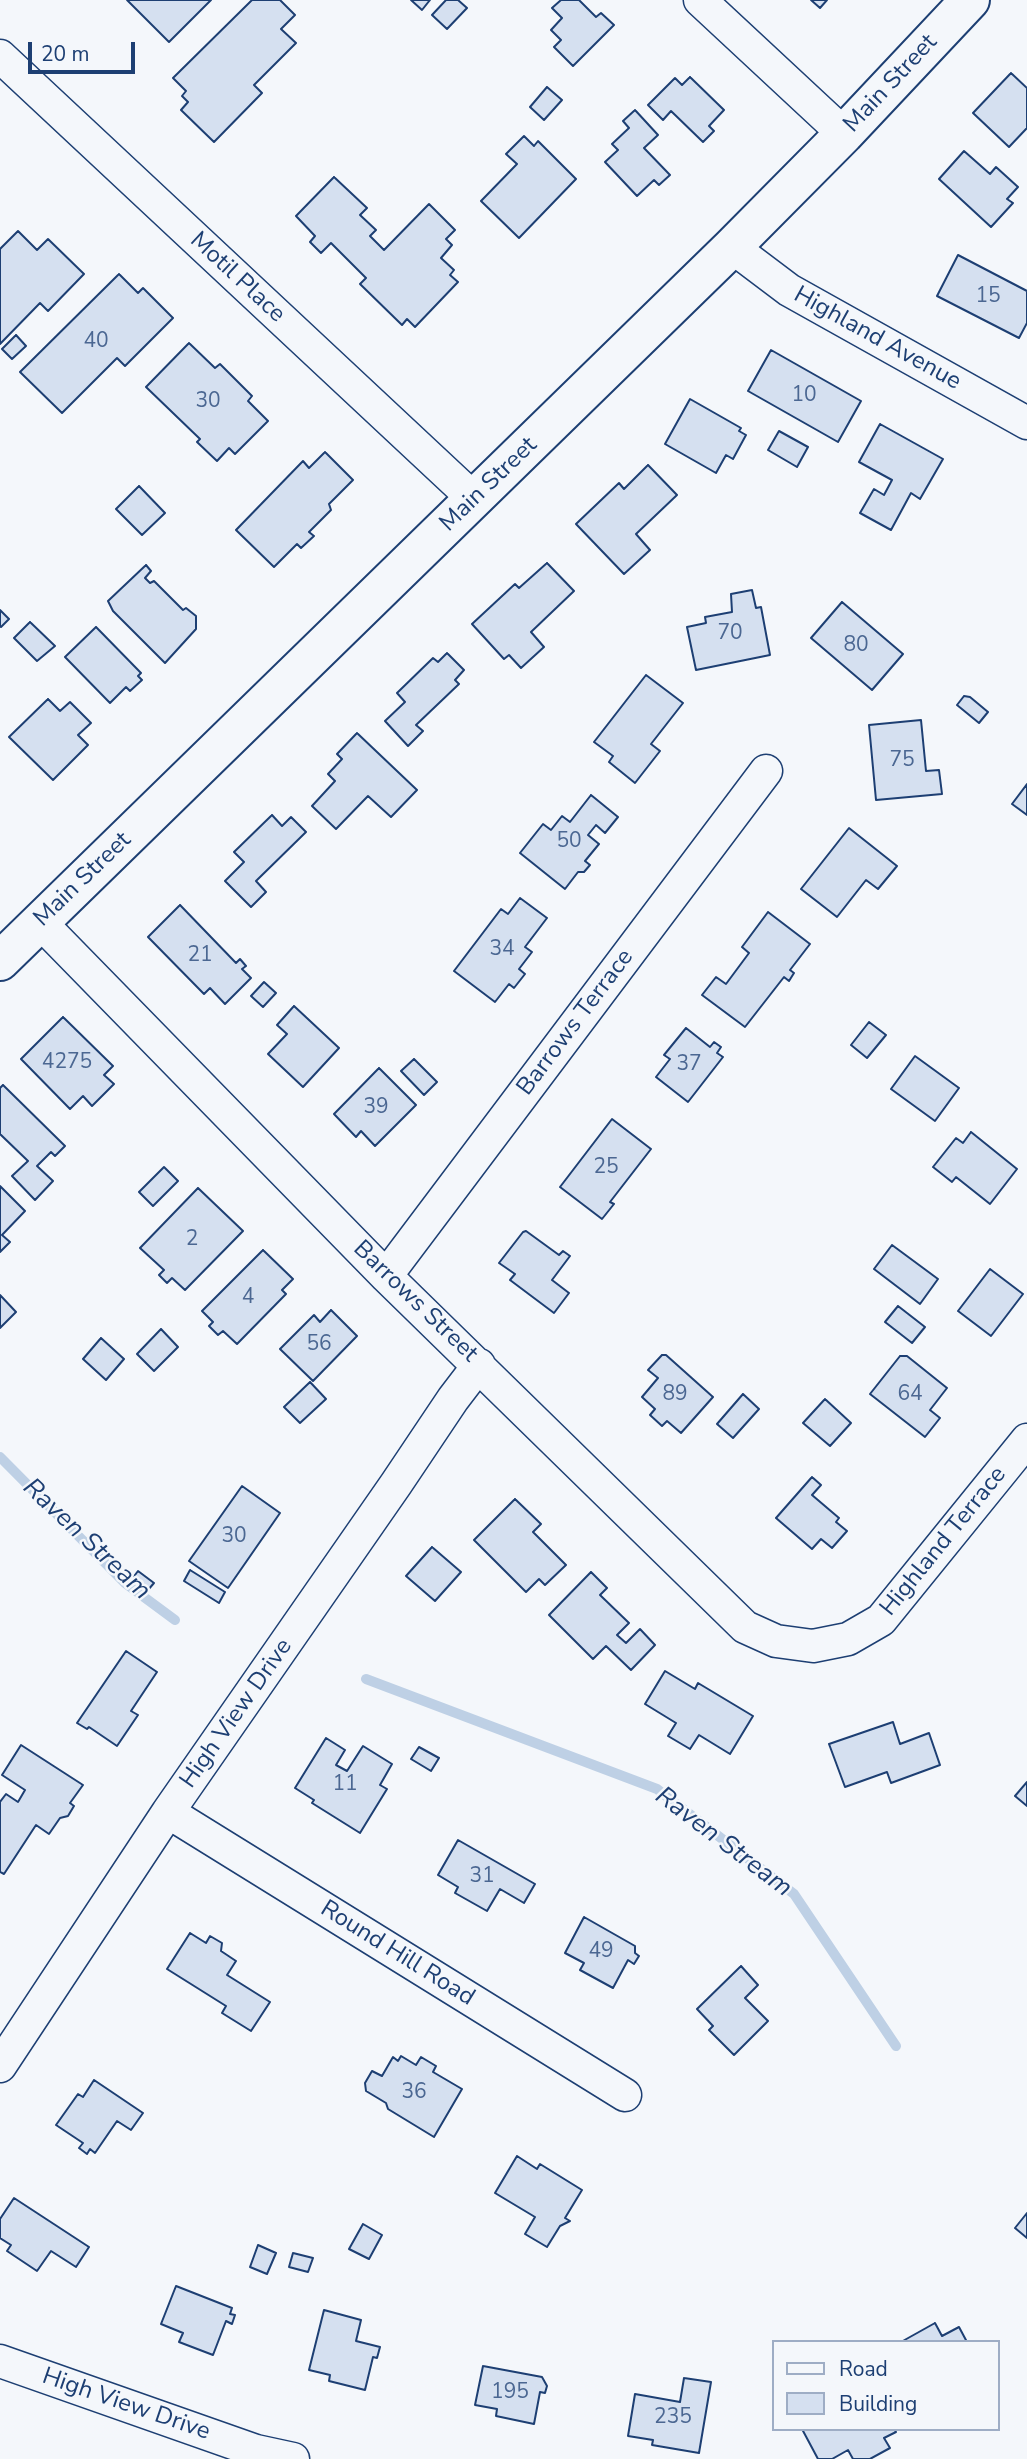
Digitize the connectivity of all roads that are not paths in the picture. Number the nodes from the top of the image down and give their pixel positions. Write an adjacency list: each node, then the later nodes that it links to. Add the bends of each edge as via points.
1 (700, 0): 4 (street)
2 (970, 0): 4 (main road, Main Street)
3 (0, 56): 7 (street, Motil Place)
4 (845, 134): 5 (main road, Main Street)
5 (733, 247): 6 (street, Highland Avenue, via 789,290); 7 (main road, Main Street)
6 (1027, 424)
7 (474, 499): 9 (main road, Main Street)
8 (766, 771): 11 (street, Barrows Terrace)
9 (40, 922): 10 (main road, Main Street); 11 (street, Barrows Street)
10 (0, 961)
11 (386, 1276): 12 (street, Barrows Street)
12 (479, 1366): 14 (street, Barrows Street, via 745,1627 776,1641); 15 (street, High View Drive)
13 (1027, 1440): 14 (street, Highland Terrace, via 881,1620 848,1639)
14 (813, 1646)
15 (168, 1812): 16 (street, High View Drive); 17 (street, Round Hill Road)
16 (0, 2066)
17 (625, 2095)
18 (0, 2361): 19 (street, High View Drive, via 256,2451)
19 (292, 2459)

